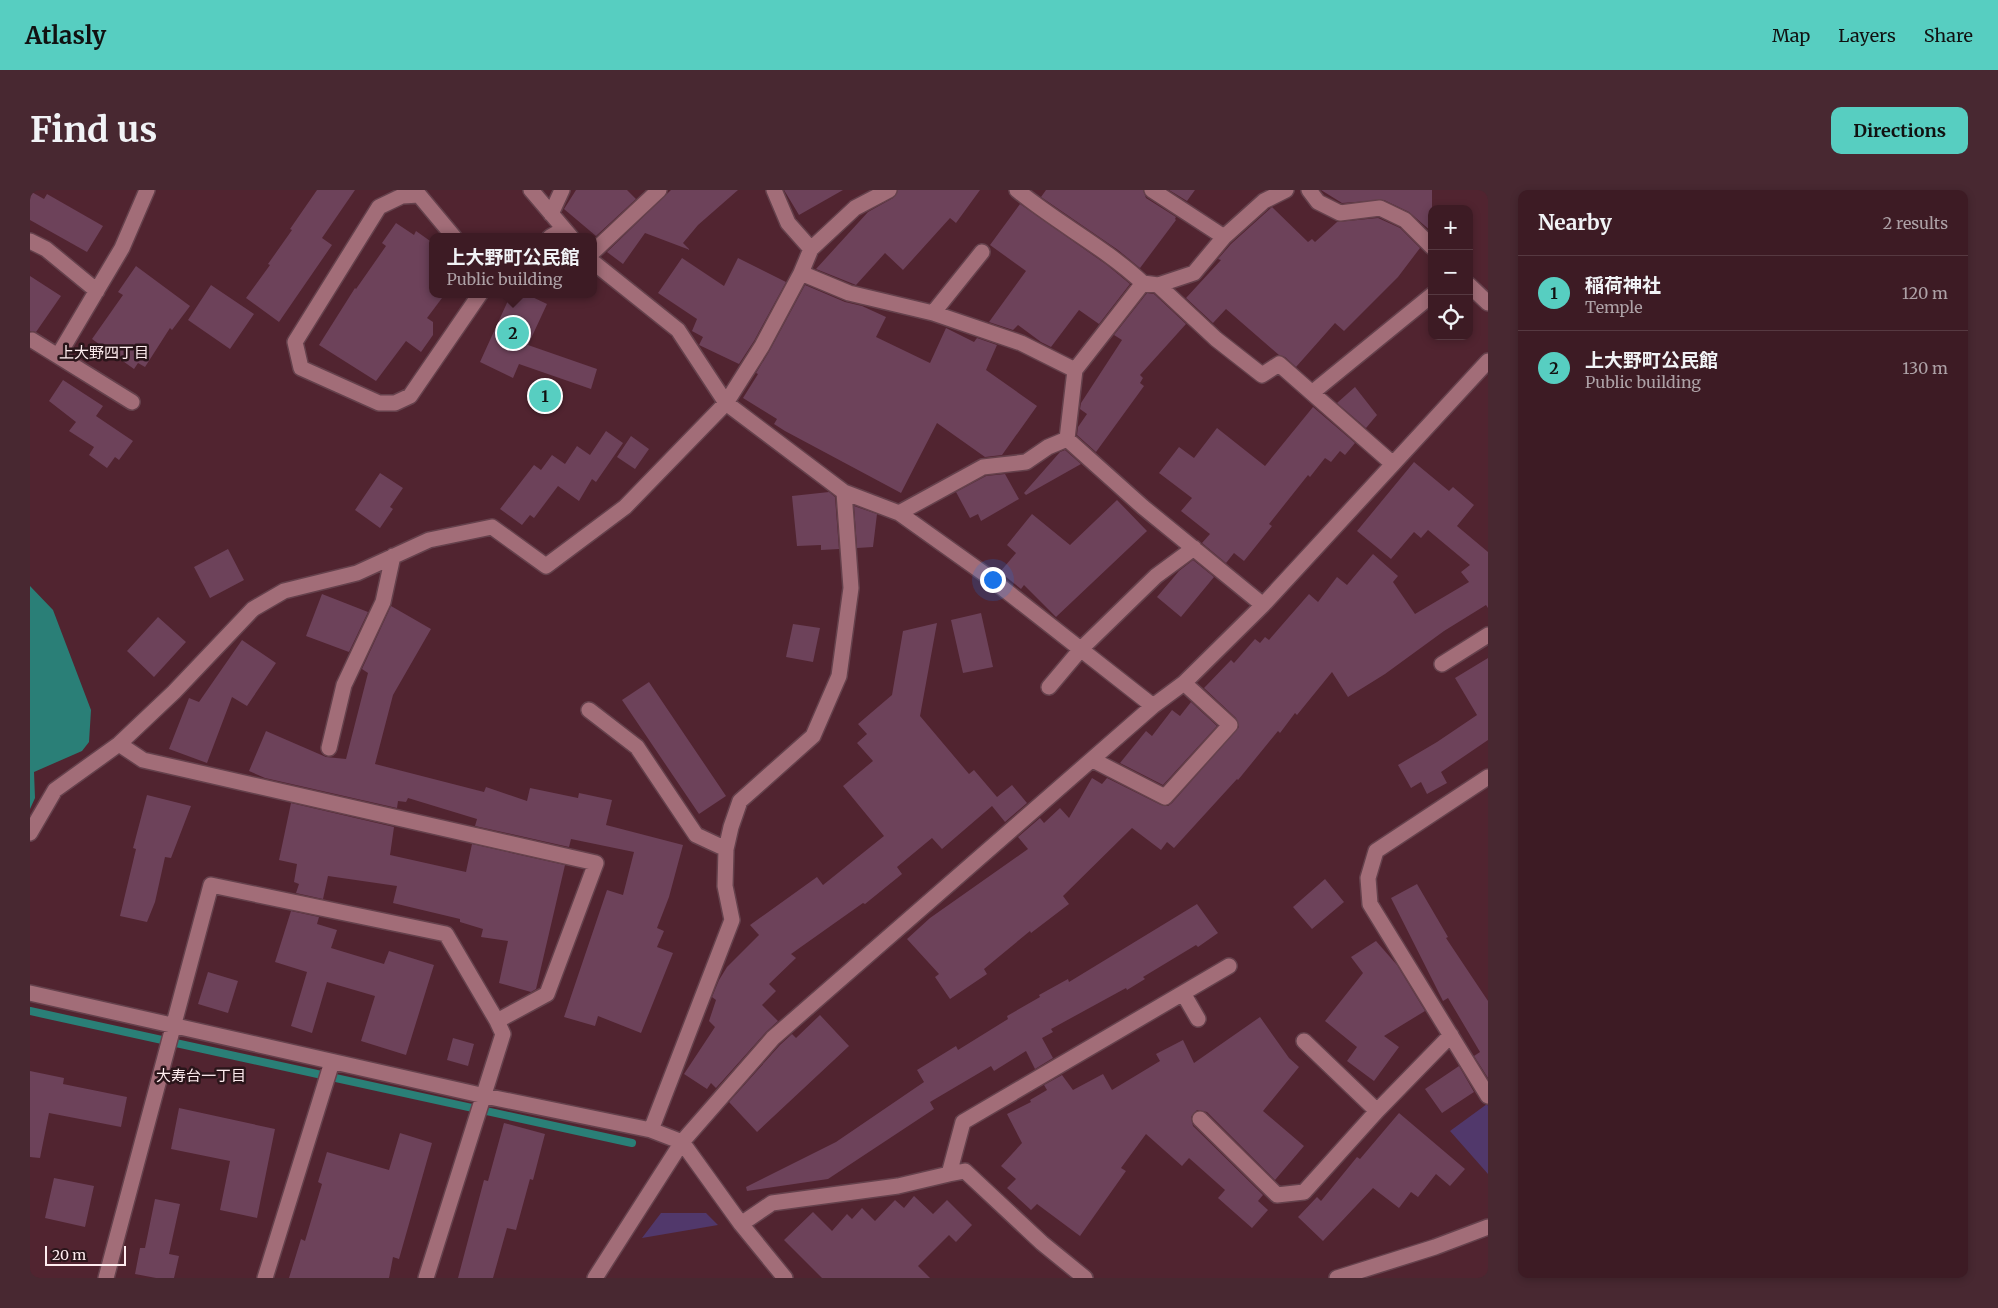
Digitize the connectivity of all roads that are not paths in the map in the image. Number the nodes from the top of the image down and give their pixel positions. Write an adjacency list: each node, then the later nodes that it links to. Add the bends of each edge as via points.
1 (147, 190): 26 (street, via 122,248)
2 (531, 190): 12 (street)
3 (562, 190): 12 (street)
4 (660, 190): 18 (street)
5 (774, 190): 19 (street, via 788,223)
6 (889, 190): 19 (street, via 855,208)
7 (1017, 190): 23 (street, via 1100,248)
8 (1152, 190): 15 (street)
9 (1286, 190): 15 (street, via 1264,201)
10 (1309, 190): 17 (street, via 1318,202 1340,213 1380,208 1406,220)
11 (398, 193): 13 (street, via 420,195); 27 (street, via 379,207 294,342 301,368 379,403 395,403 410,396)
12 (550, 214): 14 (street)
13 (451, 233)
14 (568, 233)
15 (1224, 237): 24 (street, via 1194,274)
16 (30, 241): 26 (street, via 46,249)
17 (1428, 243)
18 (597, 248)
19 (811, 249): 22 (street)
20 (982, 252): 30 (street)
21 (597, 265): 37 (street, via 678,330)
22 (801, 273): 30 (street, via 849,292); 37 (street, via 762,346)
23 (1143, 283): 24 (street); 34 (street)
24 (1158, 285): 35 (street, via 1216,339 1262,375 1279,364)
25 (1473, 289): 29 (street)
26 (97, 291): 32 (street)
27 (477, 298)
28 (1428, 298): 35 (street)
29 (1488, 303)
30 (934, 313): 34 (street, via 1021,342)
31 (32, 340): 32 (street)
32 (58, 356): 36 (street)
33 (1488, 361): 39 (street)
34 (1076, 370): 38 (street)
35 (1313, 392): 39 (street)
36 (132, 402)
37 (726, 403): 40 (street); 43 (street, via 625,507 546,566 492,526 429,540)
38 (1067, 439): 41 (street, via 1026,462 982,467); 42 (street)
39 (1393, 464): 44 (street)
40 (844, 492): 41 (street); 57 (street, via 851,588 839,676 812,736 740,800)
41 (899, 513): 46 (street)
42 (1194, 548): 44 (street); 46 (street, via 1156,576)
43 (393, 556): 52 (street, via 357,573 284,591 252,608 174,692); 53 (street, via 383,602 344,685)
44 (1263, 605): 48 (street)
45 (1488, 635): 47 (street)
46 (1081, 649): 49 (street); 50 (street)
47 (1442, 664)
48 (1184, 683): 50 (street); 54 (street, via 1230,725 1165,797)
49 (1049, 687)
50 (1153, 706): 54 (street)
51 (589, 710): 57 (street, via 637,747 696,835)
52 (119, 744): 56 (street, via 55,790); 62 (street, via 144,760 596,863 547,994)
53 (329, 748)
54 (1093, 760): 72 (street, via 773,1038)
55 (1488, 777): 64 (street, via 1376,851 1368,878 1370,904)
56 (30, 833)
57 (726, 849): 71 (street, via 725,886 732,920)
58 (1229, 966): 60 (street)
59 (30, 993): 63 (street)
60 (1183, 993): 61 (street); 73 (street, via 963,1122)
61 (1198, 1019)
62 (497, 1021): 63 (street, via 446,934 211,885); 67 (street, via 503,1034)
63 (174, 1027): 66 (street); 76 (street)
64 (1451, 1035): 68 (street); 69 (street)
65 (1304, 1041): 69 (street)
66 (332, 1062): 67 (street); 77 (street)
67 (484, 1096): 71 (street); 78 (street)
68 (1488, 1096)
69 (1377, 1112): 70 (street, via 1304,1192 1276,1195)
70 (1200, 1119)
71 (650, 1130): 72 (street)
72 (682, 1142): 74 (street); 79 (street)
73 (949, 1174): 74 (street, via 898,1186 772,1203); 81 (street, via 965,1172)
74 (741, 1224): 80 (street)
75 (1488, 1227): 82 (street)
76 (106, 1278)
77 (264, 1278)
78 (426, 1278)
79 (595, 1278)
80 (785, 1278)
81 (1085, 1278)
82 (1337, 1278)

